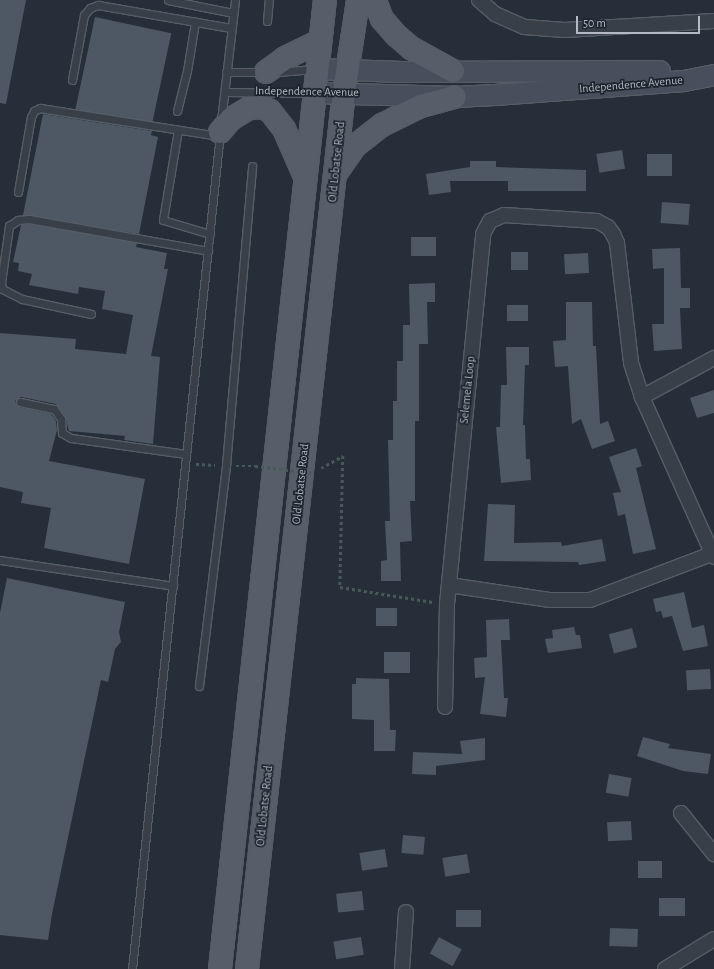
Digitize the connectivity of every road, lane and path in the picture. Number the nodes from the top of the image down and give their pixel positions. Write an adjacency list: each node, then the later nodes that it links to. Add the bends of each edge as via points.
1 (168, 0): 8 (lane)
2 (235, 0): 8 (lane)
3 (269, 0): 9 (lane)
4 (325, 0): 13 (main road)
5 (358, 0): 15 (main road, Old Lobatse Road)
6 (375, 0): 16 (main road, via 382,19 396,35 411,48)
7 (479, 0): 10 (street, via 495,14 531,28 565,30)
8 (233, 12): 12 (lane)
9 (267, 20)
10 (714, 21)
11 (195, 22): 12 (lane); 20 (lane, via 98,5 90,8 84,15); 27 (lane)
12 (231, 28): 17 (lane)
13 (320, 41): 14 (main road); 18 (main road, via 286,58)
14 (317, 69): 15 (street, Independence Avenue); 18 (lane, Independence Avenue); 24 (main road)
15 (348, 69): 16 (street, Independence Avenue); 23 (main road, Old Lobatse Road)
16 (453, 71): 19 (street, Independence Avenue, via 682,71)
17 (226, 72): 18 (lane, Independence Avenue); 22 (lane)
18 (266, 72)
19 (709, 75): 25 (street, Independence Avenue, via 684,81)
20 (72, 80)
21 (278, 91): 24 (lane, Independence Avenue); 26 (lane); 26 (lane, Independence Avenue)
22 (224, 92): 26 (lane, Independence Avenue); 29 (lane)
23 (344, 92): 24 (street, Independence Avenue); 25 (street, Independence Avenue); 31 (main road, Old Lobatse Road)
24 (316, 93): 32 (main road)
25 (455, 97): 31 (main road, via 421,106 382,125 356,146)
26 (255, 99): 29 (main road, via 231,119); 32 (main road, via 274,115 284,129)
27 (177, 111)
28 (178, 130): 29 (lane); 33 (lane, via 40,108 34,111 31,117); 34 (lane, via 163,220)
29 (220, 134): 34 (lane)
30 (252, 166): 47 (lane, via 226,465)
31 (336, 173): 55 (main road, Old Lobatse Road)
32 (306, 180): 54 (main road)
33 (18, 192)
34 (210, 234): 35 (lane)
35 (208, 251): 36 (lane, via 29,219 18,220 9,226 2,290 22,299); 40 (lane)
36 (91, 314)
37 (714, 358): 38 (street)
38 (642, 397): 42 (street, Selemela Loop); 44 (street, Selemela Loop, via 632,363 617,243 608,227 597,221 504,215 490,221 483,234)
39 (20, 402): 40 (lane, via 54,409 61,419 62,433 71,438)
40 (186, 454): 45 (lane)
41 (255, 466): 46 (path, bridge, via 312,473 343,456 340,587)
42 (713, 555): 44 (street, via 590,600 549,600)
43 (0, 560): 45 (lane)
44 (449, 585): 46 (street, Selemela Loop)
45 (173, 586): 53 (lane)
46 (447, 604): 48 (street, Selemela Loop)
47 (199, 686)
48 (445, 707)
49 (681, 813): 50 (street)
50 (714, 854)
51 (406, 912): 56 (street)
52 (714, 939): 57 (street)
53 (132, 969)
54 (220, 969)
55 (247, 969)
56 (402, 969)
57 (665, 969)

